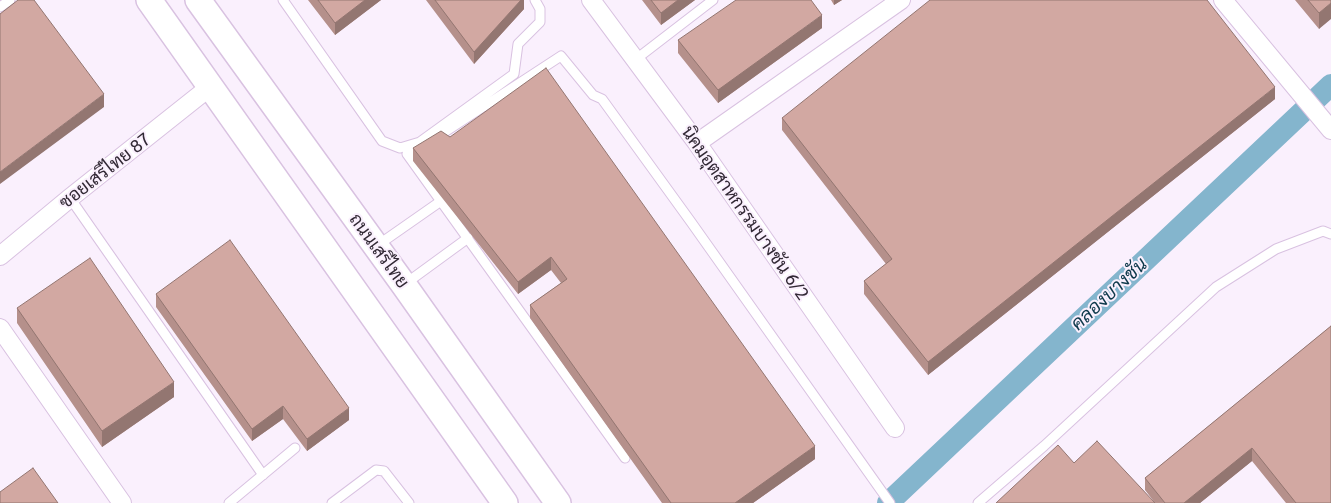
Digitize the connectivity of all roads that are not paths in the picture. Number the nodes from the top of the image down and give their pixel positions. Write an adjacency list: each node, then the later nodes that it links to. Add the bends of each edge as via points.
1 (10, 0): 10 (lane)
2 (149, 0): 13 (main road)
3 (198, 0): 12 (main road, ถนนเสรีไทย)
4 (283, 0): 5 (lane, via 382,140 400,148 420,142 514,74 518,44 540,22 540,9)
5 (535, 0)
6 (591, 0): 11 (street, นิคมอุตสาหกรรมบางชัน 6/2)
7 (713, 0): 11 (lane)
8 (902, 0): 15 (street)
9 (1223, 0): 14 (street)
10 (0, 7)
11 (635, 60): 15 (street, นิคมอุตสาหกรรมบางชัน 6/2)
12 (241, 61): 13 (main road); 20 (main road, ถนนเสรีไทย)
13 (211, 86): 16 (street, ซอยเสรีไทย 87); 32 (main road)
14 (1331, 130)
15 (697, 143): 24 (street, นิคมอุตสาหกรรมบางชัน 6/2)
16 (70, 198): 21 (street, ซอยเสรีไทย 87); 27 (lane)
17 (442, 201): 19 (lane); 20 (lane); 34 (lane, via 407,154 442,135 560,56 593,95 602,99)
18 (1331, 234): 35 (lane, via 1323,231 1276,249 1216,287)
19 (468, 238): 22 (lane); 26 (lane)
20 (376, 246): 22 (main road, ถนนเสรีไทย)
21 (0, 256)
22 (404, 285): 33 (main road, ถนนเสรีไทย)
23 (0, 328): 28 (street)
24 (895, 428)
25 (295, 448): 27 (lane)
26 (625, 458)
27 (263, 475): 29 (lane)
28 (122, 503)
29 (229, 503)
30 (332, 503): 31 (lane, via 376,470 384,471)
31 (409, 503)
32 (505, 503)
33 (558, 503)
34 (890, 503)
35 (978, 503)

